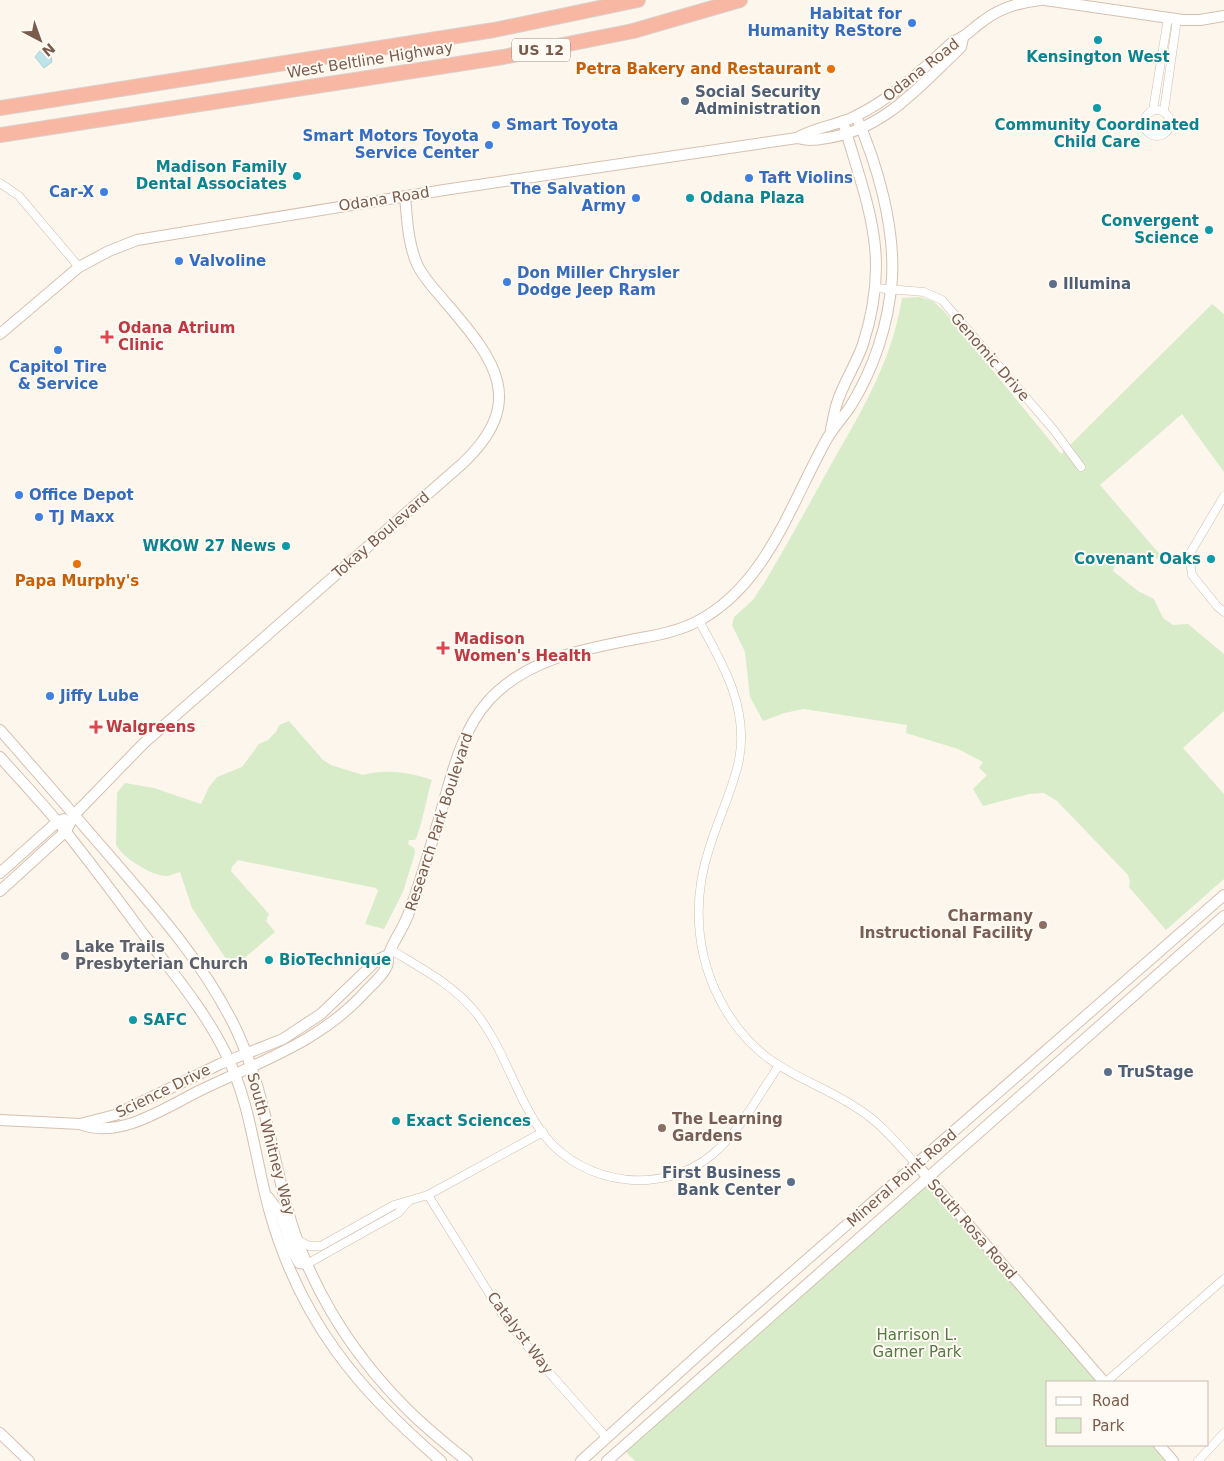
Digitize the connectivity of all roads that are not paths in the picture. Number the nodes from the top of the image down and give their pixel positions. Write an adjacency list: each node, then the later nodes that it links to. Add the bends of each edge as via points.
1 (638, 0): 8 (highway, West Beltline Highway / US 12, via 494,30)
2 (740, 0): 15 (highway, West Beltline Highway / US 12, via 633,31 502,57)
3 (1042, 0): 7 (street, Odana Road, via 1004,8)
4 (1046, 0): 6 (street)
5 (1224, 16): 6 (street, via 1200,20)
6 (1172, 19): 9 (street); 10 (street)
7 (963, 38): 11 (street, Odana Road, via 954,40 888,97); 13 (street, Odana Road, via 961,47 912,95 886,115)
8 (0, 108)
9 (1153, 110): 10 (street); 10 (street, via 1144,125 1155,136 1169,128 1170,120)
10 (1164, 111)
11 (856, 116): 12 (street, Odana Road); 13 (street, Research Park Boulevard)
12 (843, 121): 14 (street, Research Park Boulevard); 16 (street, Odana Road)
13 (861, 128): 14 (street, Odana Road); 21 (street, Research Park Boulevard, via 889,226)
14 (847, 134): 16 (street, Odana Road, via 808,141); 20 (street, Research Park Boulevard, via 871,213 876,252)
15 (0, 135)
16 (797, 138): 18 (street, Odana Road)
17 (0, 183): 19 (street, via 19,196)
18 (405, 196): 19 (street, Odana Road, via 162,234 108,251); 30 (street, Tokay Boulevard, via 417,264 488,356 498,382 498,407 492,429 468,459 186,704)
19 (79, 267): 22 (street, Odana Road)
20 (875, 288): 21 (street, Genomic Drive); 23 (street, Research Park Boulevard, via 863,343 837,402)
21 (891, 289): 23 (street, Research Park Boulevard, via 872,365 849,409); 24 (street, Genomic Drive, via 924,292 942,300 1053,429)
22 (0, 334)
23 (829, 435): 27 (street, Research Park Boulevard, via 756,570 732,598)
24 (1081, 467)
25 (1224, 496): 26 (street, via 1190,555 1192,575)
26 (1224, 612)
27 (700, 621): 37 (street, Research Park Boulevard, via 658,635 539,664 512,679 489,700 464,738 415,899); 41 (street, South Rosa Road, via 726,667 733,687 740,736 739,759 701,881 698,916 702,951 712,983 731,1018 750,1042)
28 (0, 730): 30 (street, South Whitney Way)
29 (0, 757): 31 (street, South Whitney Way)
30 (74, 815): 31 (street, Tokay Boulevard); 32 (street, Tokay Boulevard); 38 (street, South Whitney Way, via 189,950 222,1001)
31 (57, 822): 32 (street, South Whitney Way); 33 (street, Tokay Boulevard)
32 (66, 831): 34 (street, Tokay Boulevard); 39 (street, South Whitney Way, via 196,1004)
33 (0, 872)
34 (0, 891)
35 (1224, 895): 46 (street, Mineral Point Road)
36 (1224, 916): 47 (street, Mineral Point Road)
37 (390, 953): 38 (street, via 377,960 320,1014 284,1039); 40 (street, Research Park Boulevard, via 388,967 357,1003 303,1043); 45 (street, via 447,986 475,1012)
38 (246, 1054): 39 (street, Science Drive); 40 (street, South Whitney Way)
39 (229, 1060): 42 (street, South Whitney Way); 44 (street, Science Drive, via 115,1115)
40 (251, 1067): 42 (street, Science Drive); 51 (street, South Whitney Way, via 265,1108 286,1203)
41 (778, 1067): 45 (street, via 721,1146 693,1168 672,1176 636,1181 598,1173 571,1160); 46 (street, South Rosa Road, via 869,1116)
42 (234, 1074): 44 (street, Science Drive, via 153,1115 132,1122 91,1128); 48 (street, South Whitney Way, via 245,1104)
43 (0, 1120): 44 (street, Science Drive)
44 (80, 1124)
45 (543, 1132): 49 (street)
46 (917, 1165): 47 (street, South Rosa Road); 58 (street, Mineral Point Road)
47 (928, 1178): 54 (street, South Rosa Road); 64 (street, Mineral Point Road)
48 (264, 1192): 52 (street, via 280,1213 299,1263); 61 (street, South Whitney Way, via 287,1262 329,1342 364,1389)
49 (428, 1195): 50 (street); 58 (street, Catalyst Way, via 502,1314)
50 (407, 1203): 51 (street, via 394,1205 321,1246 309,1246); 52 (street, via 398,1213)
51 (298, 1240): 52 (street, South Whitney Way)
52 (307, 1264): 62 (street, South Whitney Way, via 333,1314 366,1362 404,1407)
53 (1224, 1279): 55 (street)
54 (1104, 1381)
55 (1106, 1381)
56 (0, 1433): 60 (street)
57 (1224, 1433): 66 (street)
58 (606, 1438): 63 (street, Mineral Point Road)
59 (1159, 1446): 65 (street)
60 (29, 1461)
61 (441, 1461)
62 (467, 1461)
63 (581, 1461)
64 (607, 1461)
65 (1173, 1461)
66 (1198, 1461)

